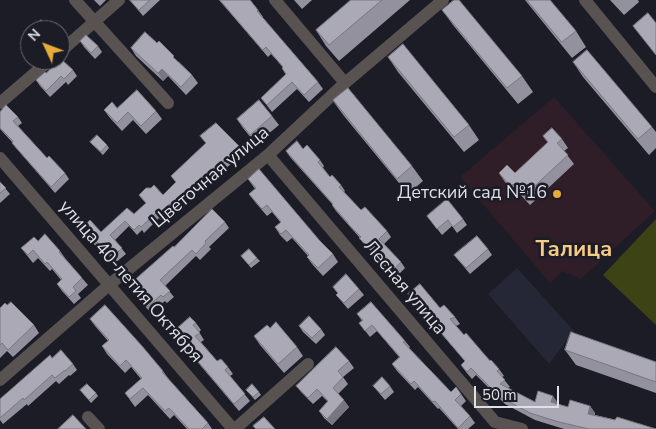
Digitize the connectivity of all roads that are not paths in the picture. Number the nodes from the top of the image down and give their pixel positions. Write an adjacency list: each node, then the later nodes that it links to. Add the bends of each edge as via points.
1 (75, 0): 6 (street)
2 (119, 0): 6 (street)
3 (275, 0): 9 (street)
4 (443, 0): 9 (street, Цветочная улица)
5 (585, 0): 10 (street)
6 (95, 22): 7 (street); 12 (street)
7 (70, 43)
8 (38, 70): 11 (street)
9 (345, 83): 13 (street, Цветочная улица)
10 (656, 87)
11 (0, 103)
12 (168, 103)
13 (268, 155): 15 (street, Цветочная улица); 19 (street, Лесная улица)
14 (0, 158): 15 (street, улица 40-летия Октября)
15 (109, 285): 17 (street, Цветочная улица); 21 (street, улица 40-летия Октября)
16 (308, 364): 21 (street)
17 (0, 380)
18 (88, 417): 20 (street)
19 (491, 425): 22 (street, Лесная улица)
20 (99, 429)
21 (234, 429)
22 (522, 429)

